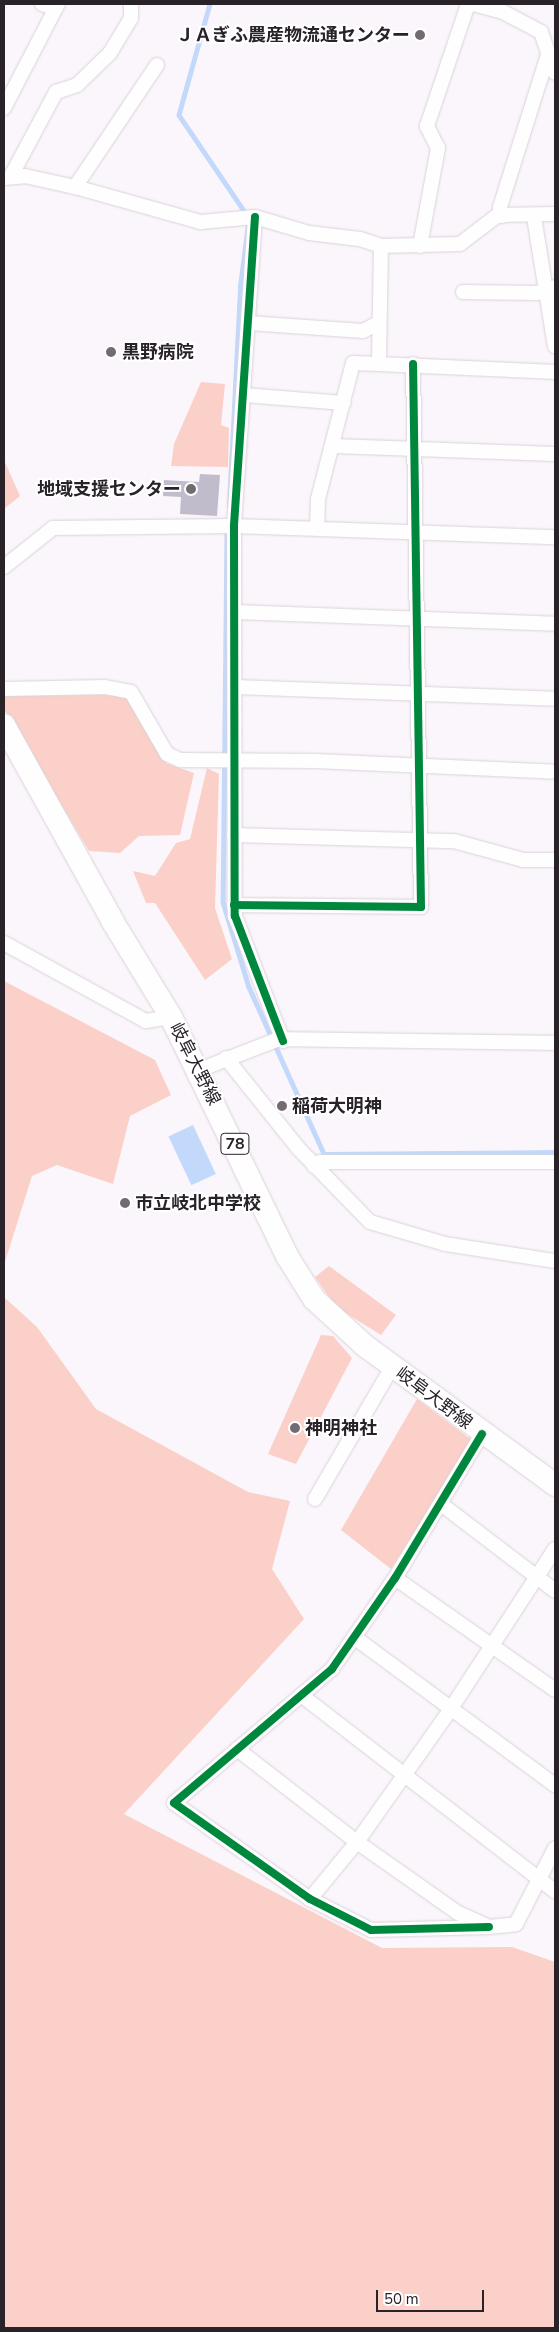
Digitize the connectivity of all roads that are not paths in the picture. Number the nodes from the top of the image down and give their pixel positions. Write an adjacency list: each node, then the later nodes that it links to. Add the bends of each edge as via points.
1 (131, 4): 9 (street, via 131,18 110,53 77,85 56,92)
2 (468, 4): 16 (street, via 427,126 438,148)
3 (473, 4): 5 (street, via 503,12 541,32)
4 (52, 5): 8 (street)
5 (548, 55): 7 (street); 13 (street, via 500,207)
6 (157, 65): 10 (street)
7 (555, 72)
8 (4, 108)
9 (8, 171): 10 (street)
10 (75, 187): 12 (street, via 201,222)
11 (555, 214): 14 (street)
12 (254, 216): 15 (street, via 309,233 360,239); 19 (street)
13 (502, 216): 14 (street); 16 (street, via 460,244)
14 (534, 217): 17 (street)
15 (381, 246): 16 (street); 20 (street)
16 (420, 246)
17 (550, 288): 18 (street, via 537,293); 21 (street)
18 (463, 292)
19 (249, 322): 20 (street, via 362,331); 25 (street)
20 (379, 322): 22 (street)
21 (555, 346)
22 (379, 364): 23 (street); 26 (street, via 353,363)
23 (413, 364): 24 (street); 28 (street)
24 (555, 372)
25 (244, 395): 26 (street); 30 (street)
26 (344, 403): 27 (street)
27 (334, 446): 28 (street); 31 (street, via 318,499)
28 (415, 448): 29 (street); 32 (street)
29 (555, 454)
30 (234, 526): 31 (street); 34 (street, via 53,528); 35 (street)
31 (317, 528): 32 (street)
32 (417, 531): 33 (street); 36 (street)
33 (555, 537)
34 (4, 567)
35 (235, 612): 36 (street); 38 (street)
36 (417, 620): 37 (street); 40 (street)
37 (555, 624)
38 (235, 687): 40 (street); 43 (street)
39 (4, 689): 43 (street, via 105,687 131,692 167,754 180,760)
40 (420, 694): 41 (street); 44 (street)
41 (555, 699)
42 (4, 725): 51 (main road, 岐阜大野線 / 78, via 113,922)
43 (235, 761): 44 (street); 46 (street)
44 (421, 765): 45 (street); 47 (street)
45 (555, 772)
46 (234, 835): 47 (street); 49 (street)
47 (421, 840): 48 (street, via 454,841 524,860); 49 (street, via 420,907)
48 (555, 860)
49 (234, 905): 52 (street, via 235,916)
50 (4, 943): 51 (street, via 146,1022)
51 (172, 1017): 55 (main road, 岐阜大野線 / 78)
52 (283, 1041): 53 (street); 54 (street)
53 (555, 1042)
54 (226, 1058): 55 (street); 57 (street)
55 (199, 1070): 59 (main road, 岐阜大野線 / 78, via 302,1282 326,1311)
56 (555, 1162): 57 (street, via 320,1162)
57 (314, 1166): 58 (street, via 370,1222 445,1244)
58 (555, 1262)
59 (392, 1367): 60 (main road, 岐阜大野線 / 78); 62 (street)
60 (482, 1434): 61 (main road, 岐阜大野線 / 78); 63 (street)
61 (555, 1485)
62 (315, 1499)
63 (441, 1504): 65 (street); 66 (street)
64 (555, 1549): 65 (street)
65 (536, 1576): 67 (street); 69 (street)
66 (395, 1578): 68 (street); 69 (street)
67 (555, 1591)
68 (354, 1637): 71 (street, via 332,1669); 72 (street)
69 (493, 1643): 70 (street); 72 (street)
70 (555, 1690)
71 (301, 1695): 73 (street); 74 (street)
72 (450, 1710): 74 (street); 75 (street)
73 (236, 1749): 76 (street); 80 (street, via 174,1803)
74 (403, 1777): 76 (street); 78 (street)
75 (555, 1785)
76 (357, 1842): 80 (street); 81 (street, via 458,1913)
77 (555, 1848): 78 (street)
78 (539, 1879): 79 (street); 81 (street, via 516,1924)
79 (555, 1891)
80 (310, 1900): 81 (street, via 371,1930)
81 (489, 1927)

